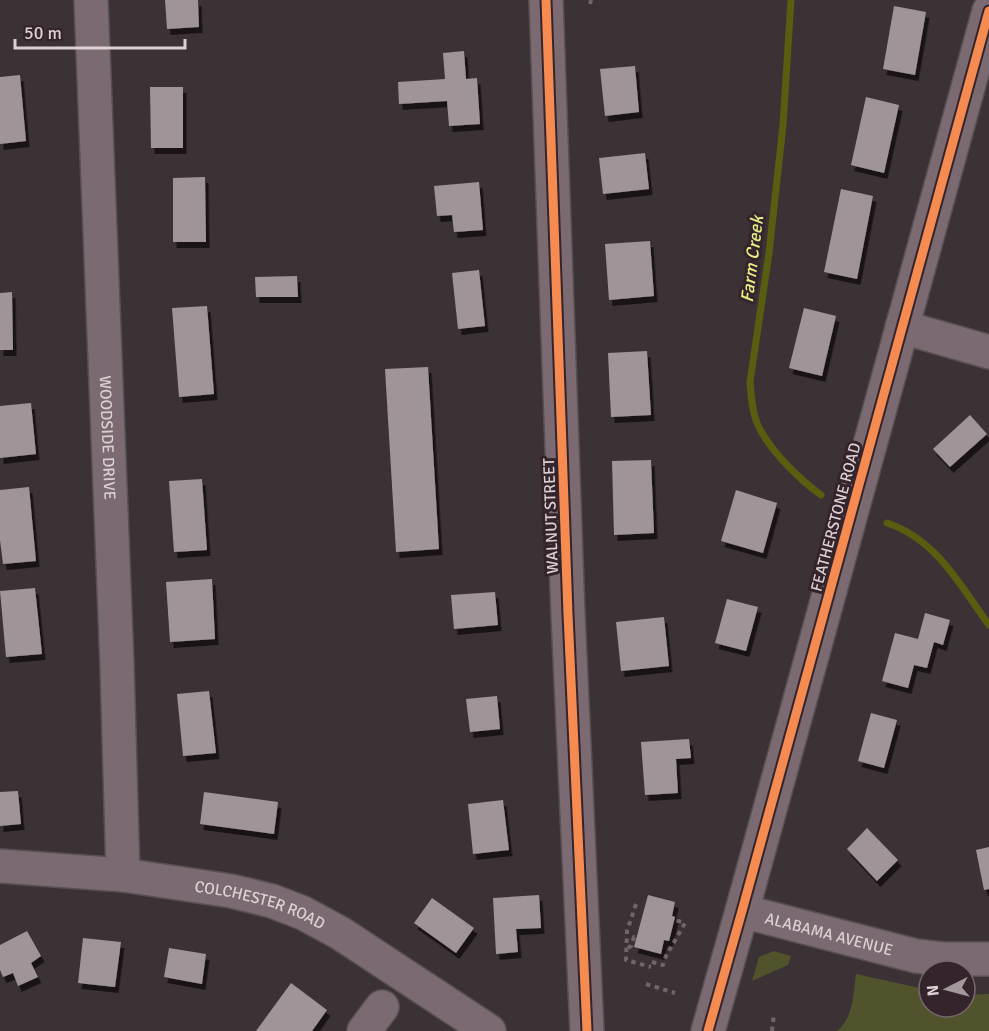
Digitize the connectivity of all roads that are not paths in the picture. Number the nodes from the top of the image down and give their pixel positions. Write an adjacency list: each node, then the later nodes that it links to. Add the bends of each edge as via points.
1 (91, 0): 7 (street, WOODSIDE DRIVE)
2 (546, 0): 11 (street, WALNUT STREET)
3 (989, 10): 4 (street, FEATHERSTONE ROAD)
4 (902, 327): 5 (street); 8 (street, FEATHERSTONE ROAD)
5 (989, 352)
6 (0, 866): 7 (street, COLCHESTER ROAD)
7 (123, 875): 10 (street, COLCHESTER ROAD, via 231,891 303,913 357,943)
8 (742, 911): 9 (street, ALABAMA AVENUE, via 916,956); 12 (street, FEATHERSTONE ROAD)
9 (989, 959)
10 (489, 1031)
11 (587, 1031)
12 (708, 1031)

